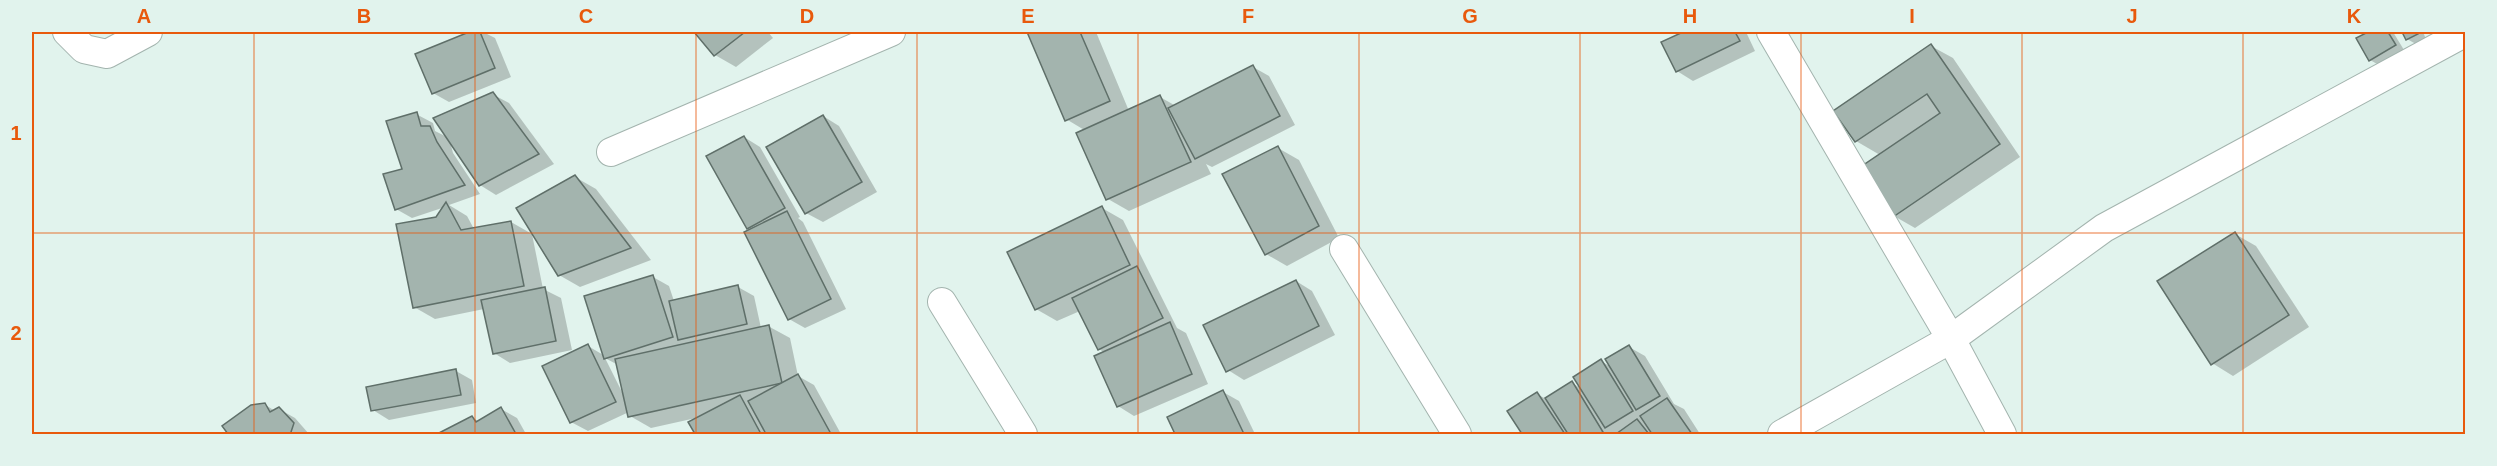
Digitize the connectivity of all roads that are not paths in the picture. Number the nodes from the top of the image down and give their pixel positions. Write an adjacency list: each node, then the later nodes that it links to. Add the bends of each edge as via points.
1 (67, 32): 2 (street, via 84,49 107,54)
2 (148, 32)
3 (891, 32): 6 (street)
4 (1771, 32): 9 (street)
5 (2466, 32): 9 (street, via 2104,228)
6 (612, 152)
7 (1344, 249): 11 (street)
8 (942, 302): 10 (street)
9 (1951, 339): 12 (street); 13 (street)
10 (1023, 435)
11 (1457, 435)
12 (1782, 435)
13 (2002, 435)

